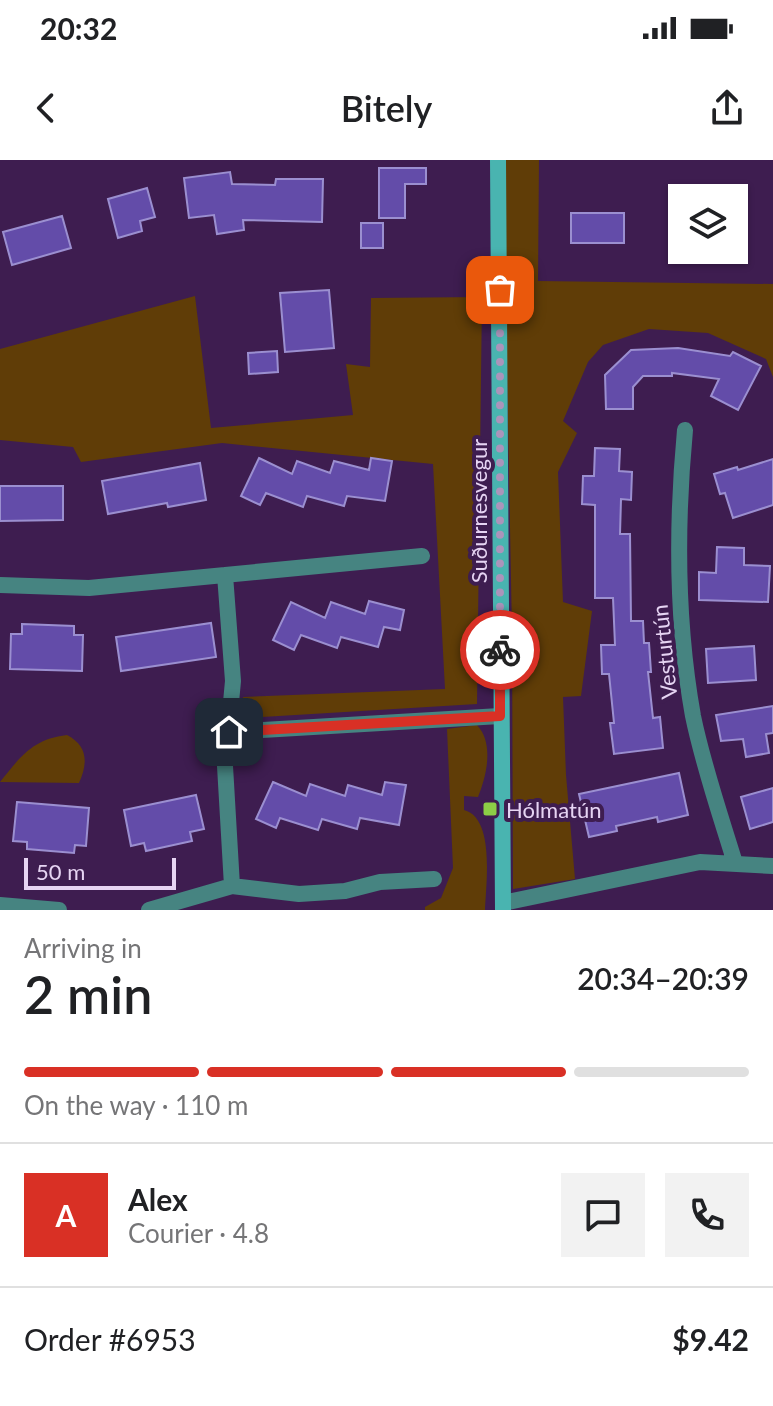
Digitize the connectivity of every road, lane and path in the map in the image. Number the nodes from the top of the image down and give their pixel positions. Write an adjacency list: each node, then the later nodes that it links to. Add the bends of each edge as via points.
1 (498, 160): 6 (street, Suðurnesvegur)
2 (685, 430): 8 (street, Vesturtún, via 678,554 682,632 694,717)
3 (422, 556): 4 (street)
4 (225, 575): 5 (street, via 89,588); 7 (street, via 233,681)
5 (0, 585)
6 (500, 716): 7 (street); 13 (street, Suðurnesvegur)
7 (229, 732): 11 (street, via 225,766)
8 (735, 863): 9 (street); 13 (street, via 700,862)
9 (773, 866)
10 (434, 879): 11 (street, via 299,894)
11 (232, 886): 15 (street)
12 (0, 905): 14 (street)
13 (503, 906)
14 (59, 910)
15 (149, 910)

